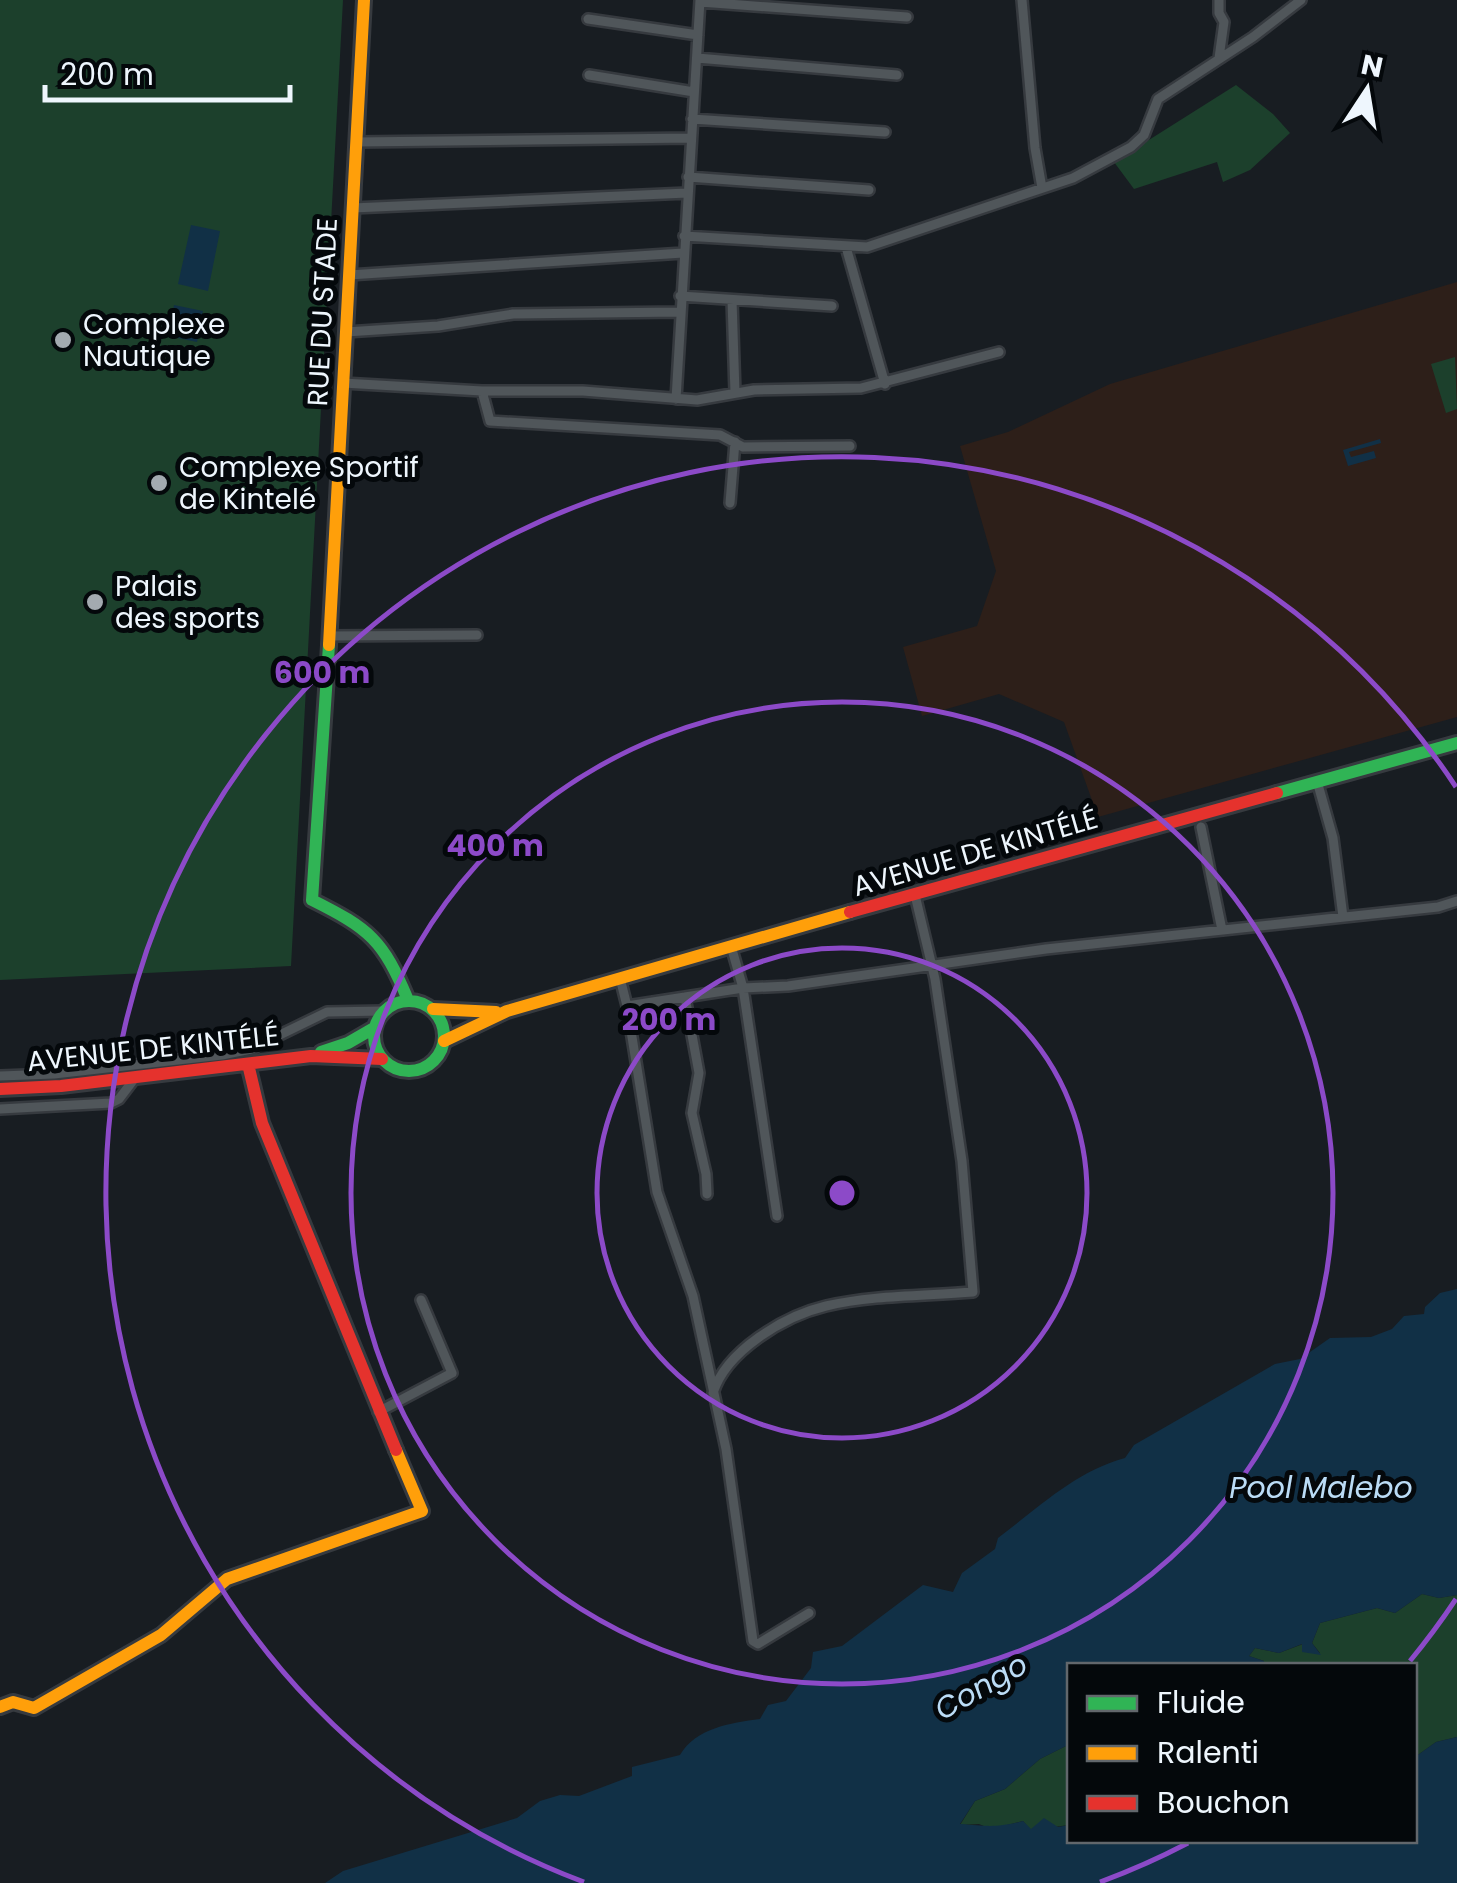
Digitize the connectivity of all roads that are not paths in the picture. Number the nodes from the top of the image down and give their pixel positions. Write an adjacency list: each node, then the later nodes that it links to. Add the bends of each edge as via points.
1 (364, 0): 17 (street, RUE DU STADE)
2 (1219, 0): 10 (street)
3 (1301, 0): 10 (street)
4 (700, 1): 6 (street); 8 (street)
5 (1024, 1): 19 (street)
6 (907, 17)
7 (588, 20): 8 (street)
8 (698, 36): 9 (street)
9 (697, 58): 11 (street); 13 (street)
10 (1219, 58): 19 (street, via 1158,99 1144,136 1131,147)
11 (897, 75)
12 (589, 76): 13 (street)
13 (694, 92): 14 (street)
14 (692, 119): 15 (street); 16 (street)
15 (885, 132)
16 (691, 138): 17 (street); 18 (street)
17 (356, 142): 22 (street, RUE DU STADE)
18 (688, 177): 20 (street); 21 (street)
19 (1042, 188): 24 (street, via 867,247)
20 (869, 190)
21 (687, 193): 22 (street); 23 (street)
22 (353, 208): 26 (street, RUE DU STADE)
23 (684, 236): 24 (street); 25 (street)
24 (846, 247): 34 (street)
25 (683, 253): 26 (street); 27 (street)
26 (349, 275): 31 (street, RUE DU STADE)
27 (680, 296): 28 (street); 30 (street)
28 (732, 300): 29 (street); 36 (street)
29 (832, 306)
30 (679, 312): 31 (street, via 512,314); 37 (street)
31 (346, 332): 33 (street, RUE DU STADE)
32 (999, 352): 34 (street)
33 (343, 383): 35 (street); 42 (street, RUE DU STADE)
34 (884, 384): 36 (street)
35 (482, 391): 37 (street, via 583,390); 38 (street, via 490,421 720,435)
36 (735, 393): 37 (street)
37 (676, 399)
38 (735, 442): 39 (street, via 750,448); 40 (street)
39 (850, 446)
40 (730, 503)
41 (477, 635): 42 (street)
42 (330, 636): 55 (street, RUE DU STADE, via 312,900 378,938)
43 (1456, 747): 44 (street, AVENUE DE KINTÉLÉ)
44 (1317, 781): 46 (street, AVENUE DE KINTÉLÉ); 48 (street)
45 (1200, 827): 49 (street)
46 (915, 895): 50 (street, AVENUE DE KINTÉLÉ); 51 (street)
47 (1457, 901): 48 (street)
48 (1343, 917): 49 (street)
49 (1222, 930): 51 (street)
50 (731, 946): 52 (street, AVENUE DE KINTÉLÉ); 53 (street)
51 (932, 965): 53 (street); 72 (street, via 962,1160 972,1292 804,1313 742,1348)
52 (620, 978): 56 (street); 59 (street, AVENUE DE KINTÉLÉ)
53 (744, 988): 54 (street); 70 (street)
54 (686, 997): 56 (street); 69 (street, via 700,1073 692,1112)
55 (408, 1000): 57 (street, AVENUE DE KINTÉLÉ); 58 (street)
56 (628, 1006): 72 (street, via 657,1192 693,1296)
57 (432, 1009): 59 (street, AVENUE DE KINTÉLÉ); 61 (street)
58 (383, 1011): 60 (street); 65 (street, via 327,1012 251,1048 207,1057)
59 (507, 1012): 61 (street, AVENUE DE KINTÉLÉ)
60 (374, 1028): 62 (street, AVENUE DE KINTÉLÉ); 63 (street)
61 (444, 1041): 63 (street, AVENUE DE KINTÉLÉ, via 440,1054 419,1070)
62 (311, 1056): 63 (street, AVENUE DE KINTÉLÉ); 64 (street, AVENUE DE KINTÉLÉ)
63 (382, 1059)
64 (248, 1064): 66 (street, AVENUE DE KINTÉLÉ); 73 (street, via 253,1103)
65 (0, 1076)
66 (134, 1078): 67 (street, AVENUE DE KINTÉLÉ); 68 (street, via 111,1103)
67 (0, 1090)
68 (0, 1110)
69 (706, 1194)
70 (778, 1216)
71 (421, 1300): 73 (street, via 452,1374)
72 (712, 1393): 74 (street, via 734,1494 753,1641 766,1641)
73 (378, 1412): 75 (street, via 422,1511 228,1579 149,1641 34,1708 13,1702)
74 (809, 1613)
75 (0, 1707)

